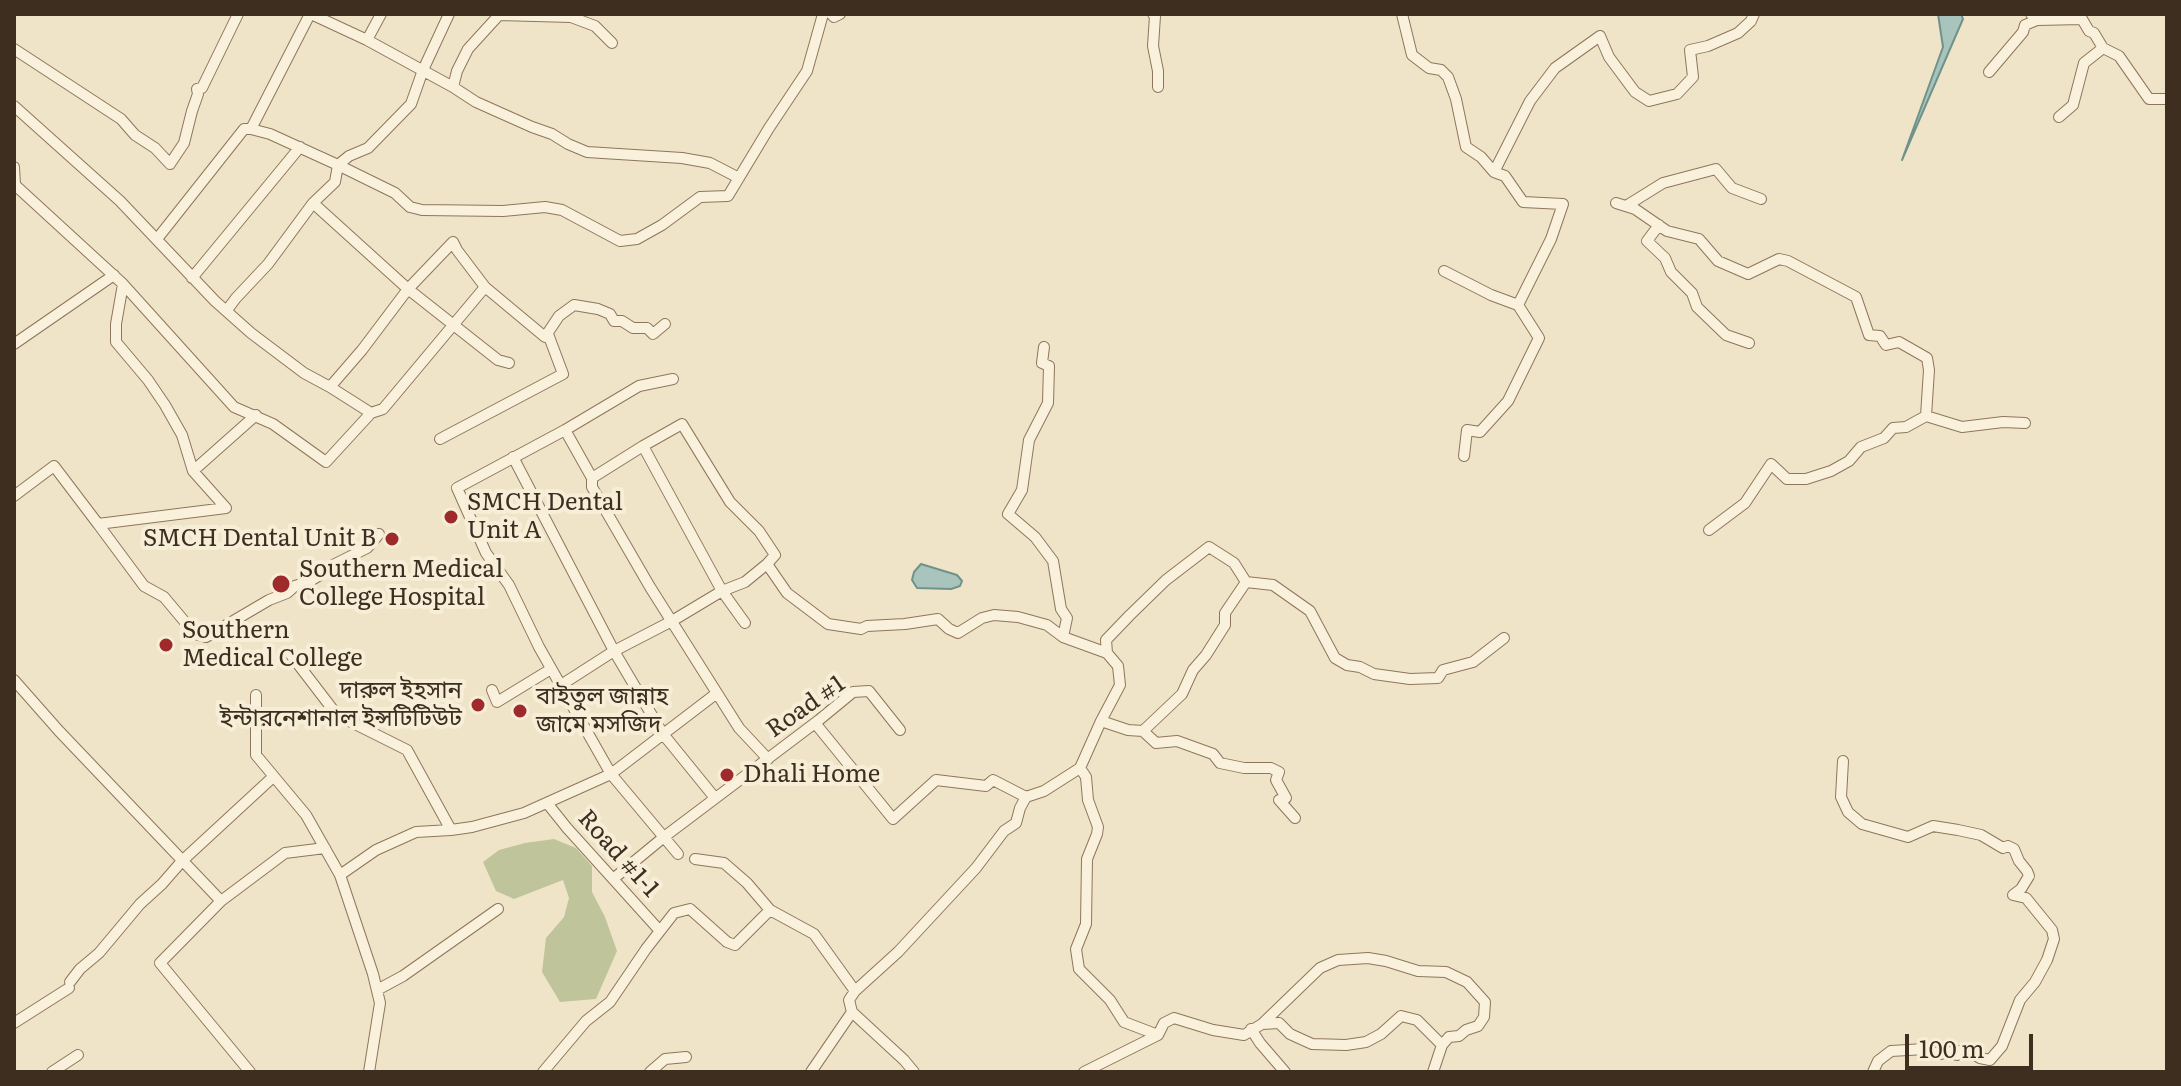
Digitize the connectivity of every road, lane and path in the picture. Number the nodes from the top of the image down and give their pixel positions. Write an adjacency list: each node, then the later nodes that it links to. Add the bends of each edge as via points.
1 (238, 14): 16 (street, via 197,89 184,143 170,164 121,119)
2 (311, 14): 13 (street); 24 (street)
3 (381, 14): 13 (street)
4 (449, 14): 17 (street)
5 (823, 14): 29 (street, via 807,71)
6 (831, 14): 7 (street)
7 (840, 14)
8 (1153, 14): 20 (street)
9 (1402, 14): 28 (street, via 1412,55 1448,77 1466,147)
10 (1754, 14): 28 (street, via 1738,33 1690,50 1693,77 1677,94 1649,101 1635,92 1600,36 1555,68 1530,101)
11 (2081, 16): 12 (street); 15 (street)
12 (2034, 17): 18 (street)
13 (367, 40): 17 (street)
14 (612, 43): 19 (street, via 595,26 571,17 499,15 468,49)
15 (2103, 48): 21 (street, via 2119,56 2149,99); 23 (street, via 2084,63 2073,105)
16 (14, 49)
17 (423, 70): 19 (street); 26 (street, via 411,104 368,148)
18 (1989, 72)
19 (453, 87): 29 (street, via 587,152 710,163)
20 (1158, 87)
21 (2167, 99)
22 (14, 106): 33 (street)
23 (2059, 117)
24 (251, 129): 25 (street); 33 (street, via 244,129)
25 (300, 147): 26 (street); 36 (street)
26 (338, 165): 29 (street, via 395,193 410,207 545,207 562,210 620,241 637,239 700,197 728,196); 31 (street, via 335,182)
27 (14, 167): 35 (street, via 15,185)
28 (1494, 172): 40 (street, via 1505,176 1523,202 1563,204)
29 (739, 178)
30 (1761, 199): 32 (street, via 1732,188 1716,169 1663,183 1621,204)
31 (313, 203): 39 (street); 41 (street)
32 (1659, 225): 45 (street, via 1647,241 1692,293 1697,307 1726,335); 53 (street, via 1699,239 1718,261 1748,274 1779,259 1856,297 1869,335 1880,336 1886,345 1899,342 1927,358)
33 (157, 239): 36 (street)
34 (1444, 271): 40 (street)
35 (114, 275): 37 (street); 46 (street)
36 (192, 278): 41 (street)
37 (123, 284): 52 (street, via 234,407); 60 (street, via 116,342 165,405)
38 (485, 287): 39 (street, via 453,242); 43 (street); 44 (street, via 545,337)
39 (408, 289): 43 (street); 50 (street)
40 (1518, 305): 58 (street, via 1539,338 1508,401 1480,432 1467,430)
41 (227, 310): 50 (street, via 304,373)
42 (665, 324): 44 (street, via 653,334 614,321 598,309 574,305)
43 (454, 325): 48 (street); 51 (street, via 383,409)
44 (548, 334): 56 (street, via 563,374)
45 (1749, 343)
46 (14, 344)
47 (1044, 347): 71 (street, via 1048,403 1029,440 1022,490 1008,514 1053,561 1067,618)
48 (509, 363)
49 (673, 379): 55 (street, via 639,386)
50 (330, 387): 51 (street)
51 (371, 413): 52 (street, via 326,462)
52 (256, 415): 60 (street)
53 (1926, 416): 54 (street, via 1962,427); 64 (street, via 1893,428 1849,461 1806,479 1787,479 1771,464 1745,503)
54 (2025, 423)
55 (565, 430): 59 (street); 61 (street)
56 (440, 439)
57 (643, 446): 61 (street); 66 (street, via 682,424 730,502 775,555); 68 (street)
58 (1464, 456)
59 (513, 457): 74 (street); 76 (street, via 457,488 486,553 509,585)
60 (193, 471): 63 (street, via 226,508)
61 (592, 478): 69 (street, via 592,487)
62 (14, 496): 63 (street, via 54,466)
63 (98, 524): 65 (street, via 144,586 164,597 195,634 206,637 367,548)
64 (1709, 530)
65 (379, 534)
66 (767, 564): 68 (street, via 745,582); 71 (street, via 787,593 828,624 861,629 938,619 958,633 994,615 1047,625)
67 (1246, 582): 72 (street, via 1273,585 1310,611 1335,658 1374,674 1438,678 1443,670 1473,662); 75 (street, via 1234,563 1209,547 1130,615 1106,640); 85 (street, via 1182,694)
68 (722, 591): 69 (street); 70 (street)
69 (672, 621): 74 (street); 80 (street)
70 (745, 623)
71 (1063, 637): 75 (street)
72 (1504, 638)
73 (288, 651): 96 (street, via 337,715 407,750)
74 (614, 651): 78 (street); 86 (street)
75 (1107, 653): 82 (street, via 1118,666 1120,685)
76 (551, 669): 78 (street); 79 (street, via 497,702)
77 (14, 680): 101 (street)
78 (561, 685): 90 (street)
79 (492, 690)
80 (717, 693): 86 (street); 87 (street)
81 (256, 695): 91 (street, via 256,755)
82 (1101, 721): 85 (street); 89 (street)
83 (815, 723): 84 (street, Road #1, via 853,692 869,691); 87 (street, Road #1); 92 (street, via 893,819 936,780 986,786 993,780)
84 (900, 730)
85 (1143, 731): 95 (street, via 1156,743 1177,741 1213,754 1220,763 1279,772 1276,780 1286,798 1279,800)
86 (663, 734): 90 (street); 93 (street)
87 (768, 759): 93 (street, Road #1)
88 (1843, 761): 127 (street, via 1841,797 1862,824 1908,837 1933,826 1958,830 2014,849 2029,876 2013,895 2026,898 2054,939 2002,1046 1990,1060 1970,1052 1891,1051)
89 (1080, 768): 92 (street); 113 (street, via 1098,827 1087,859 1086,924 1076,949 1079,969 1124,1022)
90 (611, 774): 94 (street); 97 (street)
91 (273, 777): 98 (street, via 306,815); 101 (street)
92 (1026, 797): 109 (street, via 1016,823 898,952)
93 (715, 798): 97 (street, Road #1)
94 (547, 803): 96 (street); 103 (street, Road #1-1)
95 (1295, 818)
96 (451, 830): 102 (street, via 416,832 376,850)
97 (664, 837): 99 (street); 103 (street, Road #1)
98 (325, 848): 102 (street); 104 (street, via 285,853)
99 (678, 854)
100 (695, 859): 106 (street, via 724,863)
101 (182, 861): 104 (street); 111 (street, via 70,985)
102 (340, 875): 108 (street)
103 (613, 879): 107 (street, Road #1-1)
104 (221, 901): 118 (street, via 160,963)
105 (498, 909): 108 (street)
106 (770, 910): 107 (street, via 735,945 690,909 674,913); 109 (street, via 814,934)
107 (660, 931): 120 (street, via 610,1002 586,1021)
108 (377, 990): 119 (street, via 380,1003)
109 (855, 991): 110 (street, via 849,1000)
110 (852, 1012): 122 (street); 123 (street)
111 (14, 1023)
112 (1257, 1026): 113 (street, via 1244,1035 1174,1018); 114 (street, via 1279,1023 1312,1044 1346,1045 1366,1042 1401,1016 1417,1020); 114 (street, via 1320,968 1338,960 1368,958 1446,972 1467,982 1485,1002 1478,1026); 125 (street, via 1260,1043)
113 (1158, 1035): 124 (street)
114 (1442, 1045): 126 (street)
115 (78, 1055): 117 (street)
116 (686, 1057): 121 (street, via 665,1059)
117 (52, 1072)
118 (250, 1072)
119 (369, 1072)
120 (543, 1072)
121 (650, 1072)
122 (811, 1072)
123 (914, 1072)
124 (1084, 1072)
125 (1285, 1072)
126 (1433, 1072)
127 (1873, 1072)

